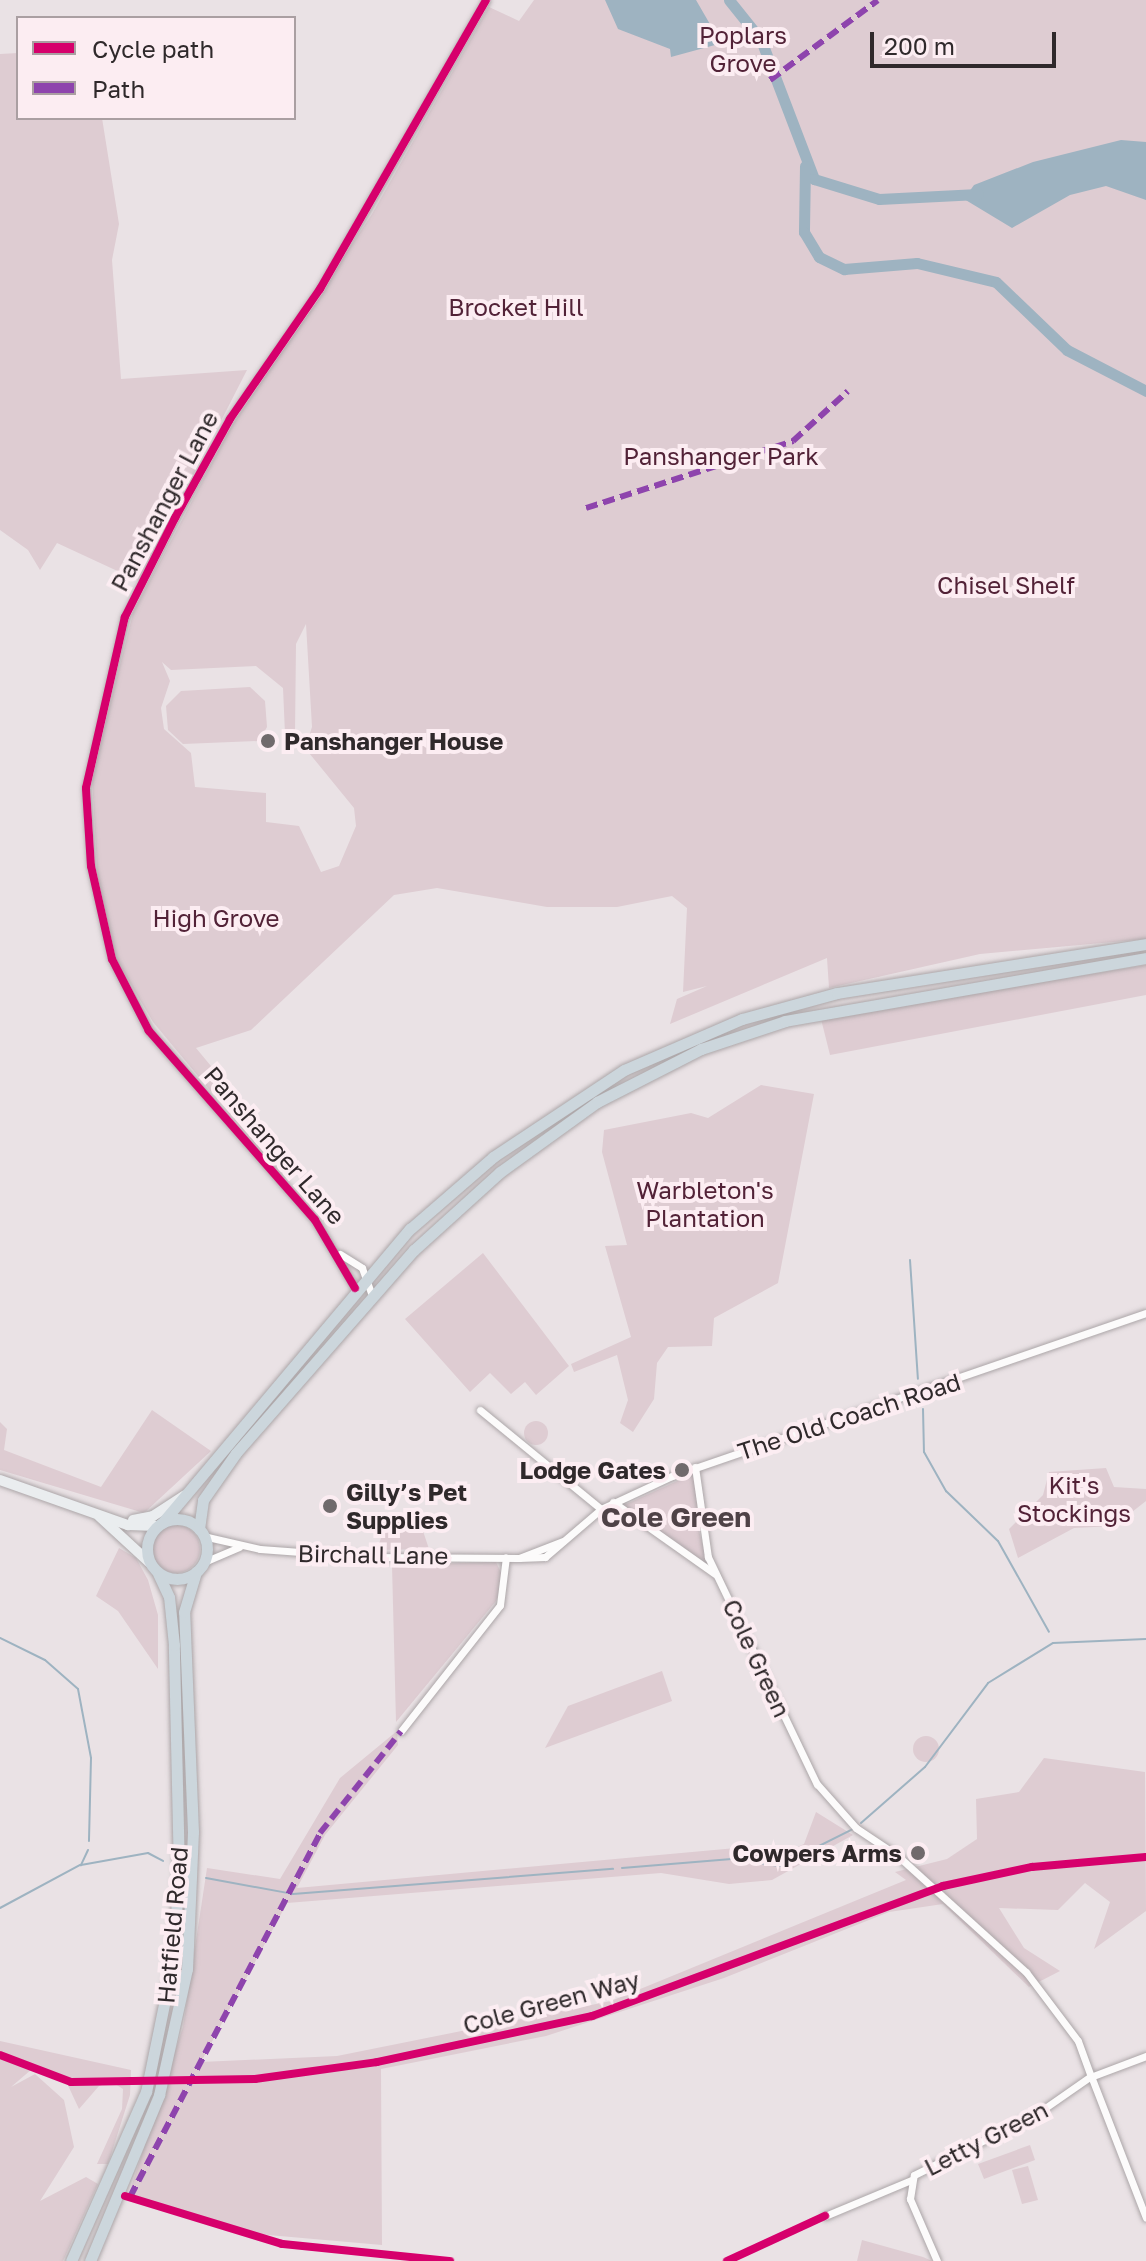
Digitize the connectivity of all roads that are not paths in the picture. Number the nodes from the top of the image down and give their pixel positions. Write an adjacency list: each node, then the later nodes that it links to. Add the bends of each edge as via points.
1 (486, 0): 4 (street, Panshanger Lane, via 320,289 230,419 175,518 125,617 86,788 91,866 112,959 149,1031)
2 (1146, 944): 5 (highway, via 837,993 695,1036 624,1070 493,1157)
3 (1146, 958): 7 (highway, via 843,1008 701,1049 561,1125 461,1205)
4 (340, 1254): 5 (street, Panshanger Lane); 6 (street, Panshanger Lane)
5 (366, 1275): 6 (highway); 7 (street)
6 (355, 1288): 12 (highway)
7 (372, 1296): 17 (highway, via 206,1494)
8 (1146, 1313): 10 (street, The Old Coach Road)
9 (480, 1410): 14 (street)
10 (695, 1467): 13 (street, The Old Coach Road); 22 (street, Cole Green, via 702,1539)
11 (0, 1480): 15 (main road)
12 (191, 1492): 15 (main road, via 147,1518); 16 (highway)
13 (613, 1502): 14 (street, The Old Coach Road); 22 (street)
14 (601, 1509): 19 (street, The Old Coach Road, via 563,1541 519,1558)
15 (103, 1516): 16 (main road); 21 (main road)
16 (160, 1524): 17 (highway, via 186,1520); 21 (highway, via 147,1548)
17 (201, 1532): 18 (street, Birchall Lane); 20 (highway)
18 (241, 1546): 19 (street, Birchall Lane); 20 (street, Birchall Lane)
19 (506, 1557): 23 (street, via 500,1605)
20 (200, 1567): 21 (highway, via 177,1579); 31 (highway, Hatfield Road, via 184,1612 191,1916 168,2062)
21 (154, 1568): 30 (highway, Hatfield Road, via 173,1632 179,1873 146,2092)
22 (716, 1575): 25 (street, Cole Green, via 749,1631 817,1784 860,1832 1013,1959 1078,2041)
23 (401, 1731)
24 (1146, 2056): 25 (street, Letty Green)
25 (1091, 2076): 26 (street, Letty Green, via 1024,2121 930,2162); 28 (street, Cole Green)
26 (911, 2180): 27 (street); 29 (street, Letty Green, via 910,2199)
27 (825, 2216)
28 (1146, 2218)
29 (937, 2259)
30 (71, 2261)
31 (90, 2261)

